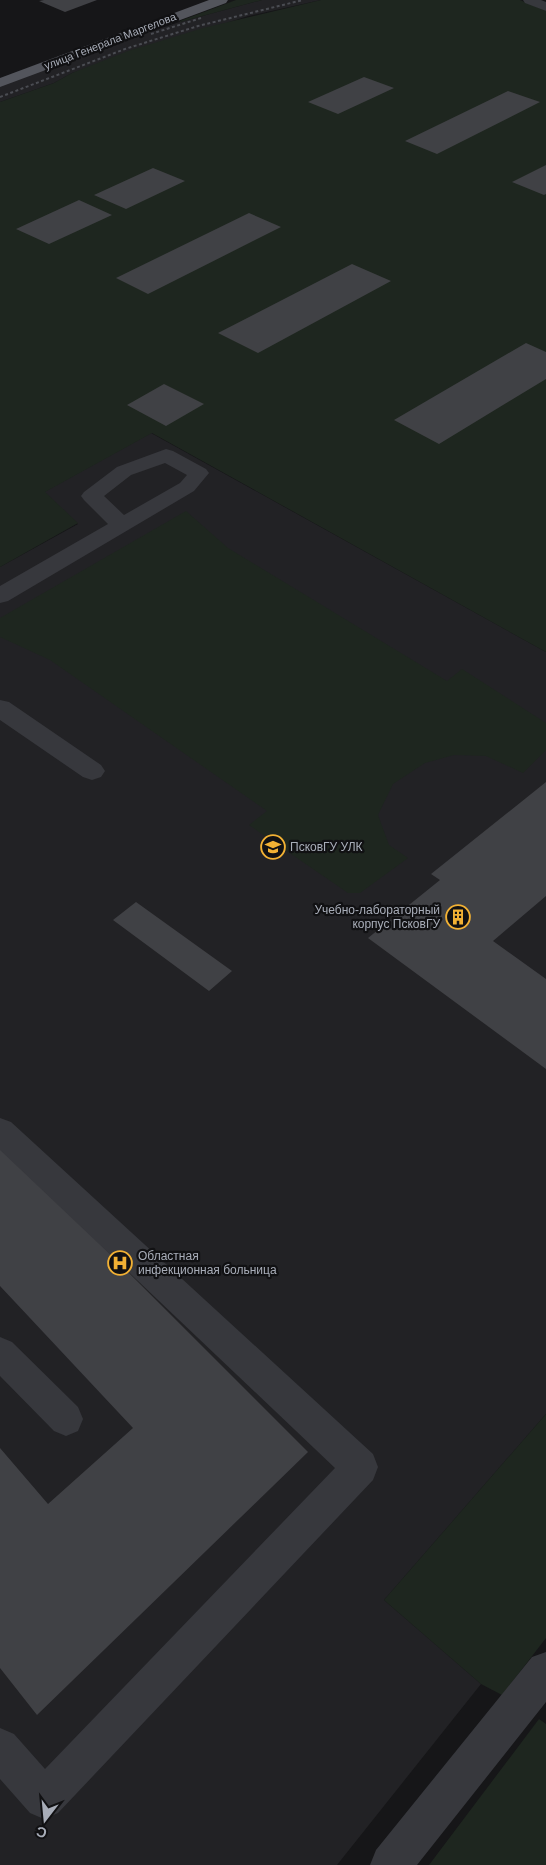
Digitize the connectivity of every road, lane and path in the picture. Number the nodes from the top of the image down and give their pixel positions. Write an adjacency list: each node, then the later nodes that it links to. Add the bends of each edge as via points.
1 (221, 0): 4 (main road, улица Генерала Маргелова)
2 (530, 0): 3 (street)
3 (546, 7)
4 (0, 83)
5 (122, 526): 6 (street)
6 (0, 596)
7 (0, 708): 8 (street)
8 (92, 771)
9 (0, 1131): 13 (street, via 360,1467 44,1799)
10 (0, 1353): 11 (street)
11 (66, 1419)
12 (546, 1671): 14 (street)
13 (0, 1748)
14 (391, 1865)

